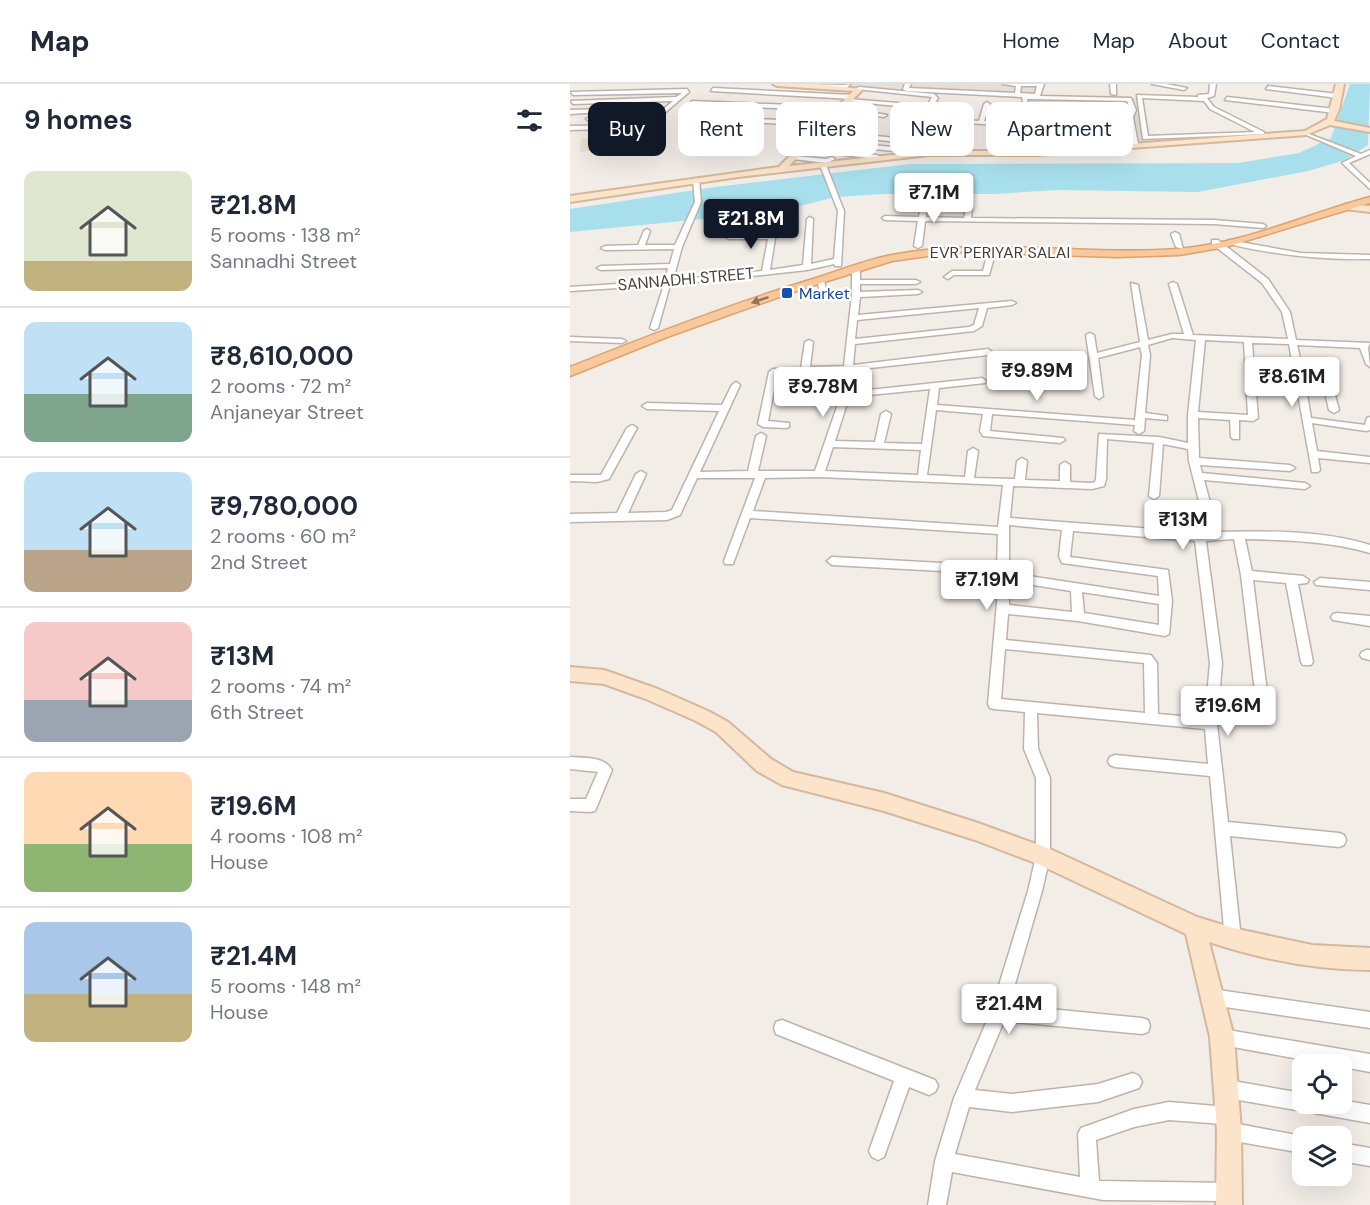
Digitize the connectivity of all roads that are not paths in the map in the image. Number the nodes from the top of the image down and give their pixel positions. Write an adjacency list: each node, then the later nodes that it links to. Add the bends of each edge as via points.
1 (611, 84): 24 (street)
2 (696, 84): 22 (street)
3 (776, 84): 20 (street); 26 (street)
4 (786, 84): 15 (street)
5 (849, 84): 15 (street)
6 (908, 84): 27 (street, via 906,89)
7 (1006, 84): 8 (street)
8 (1019, 84): 16 (street); 27 (street)
9 (1113, 84): 29 (street)
10 (1136, 84): 31 (street)
11 (1155, 84): 19 (street)
12 (1281, 84): 18 (street)
13 (1289, 84): 35 (street)
14 (743, 85): 23 (street)
15 (821, 85)
16 (1040, 85): 27 (street, via 1037,96)
17 (1213, 85): 31 (street, via 1211,96); 53 (street, via 1221,88 1218,102)
18 (1268, 86): 35 (street)
19 (1184, 88)
20 (859, 89): 44 (street); 45 (street, via 934,96)
21 (713, 90): 23 (street)
22 (687, 91): 24 (street); 36 (street)
23 (737, 91): 26 (street)
24 (607, 92): 25 (street); 39 (street)
25 (573, 93)
26 (764, 93): 37 (street); 43 (street)
27 (1017, 94)
28 (1047, 94): 29 (street)
29 (1114, 94): 31 (street)
30 (1247, 94): 32 (street)
31 (1138, 95)
32 (1258, 95)
33 (706, 96): 37 (street)
34 (1270, 96): 35 (street)
35 (1338, 97): 38 (street); 57 (street)
36 (678, 99): 39 (street); 49 (street)
37 (758, 99): 41 (street); 42 (street)
38 (1227, 99)
39 (601, 101): 40 (street)
40 (573, 102)
41 (755, 102)
42 (810, 102)
43 (830, 102)
44 (847, 102)
45 (933, 102)
46 (1026, 102): 47 (street, via 1025,98 1084,97)
47 (1129, 102)
48 (986, 107): 58 (street)
49 (666, 109)
50 (588, 111): 51 (street)
51 (570, 112)
52 (878, 113): 54 (street)
53 (1231, 114): 53 (street, via 1262,134 1145,138 1138,96 1206,99 1212,108); 68 (street)
54 (884, 115)
55 (588, 120): 61 (street)
56 (974, 122): 58 (street)
57 (1330, 122): 64 (street); 65 (street)
58 (981, 123): 59 (street)
59 (986, 123)
60 (570, 128): 61 (street)
61 (583, 128): 62 (street); 67 (street)
62 (588, 128)
63 (1133, 128): 72 (street)
64 (1370, 129)
65 (1306, 133): 68 (street); 78 (street)
66 (890, 134): 70 (street)
67 (577, 136)
68 (1281, 136): 72 (street)
69 (878, 138): 70 (street)
70 (886, 139): 71 (street); 73 (street)
71 (890, 139)
72 (1135, 144)
73 (878, 148): 74 (street)
74 (890, 149)
75 (1370, 152): 78 (street)
76 (834, 156): 79 (street, via 830,161)
77 (910, 156): 81 (street)
78 (1361, 156): 83 (street, via 1348,160 1346,165)
79 (795, 158): 80 (street)
80 (782, 169): 81 (street); 82 (street)
81 (825, 169): 109 (street, via 842,211)
82 (696, 180): 85 (street); 103 (street, via 698,202)
83 (1370, 188): 95 (main road, EVR PERIYAR SALAI)
84 (925, 198): 92 (street)
85 (570, 199)
86 (1370, 200): 88 (main road, EVR PERIYAR SALAI)
87 (969, 207): 93 (street)
88 (1347, 207): 89 (street); 100 (main road, EVR PERIYAR SALAI)
89 (1370, 209)
90 (885, 218): 92 (street)
91 (810, 219): 112 (street)
92 (923, 219): 93 (street); 101 (street)
93 (967, 220): 95 (street)
94 (749, 221): 99 (street, via 776,217)
95 (1263, 225): 100 (main road, EVR PERIYAR SALAI)
96 (647, 231): 102 (street)
97 (1175, 234): 104 (street)
98 (729, 237): 99 (street)
99 (772, 237): 114 (street)
100 (1223, 243): 104 (main road, EVR PERIYAR SALAI); 107 (main road, EVR PERIYAR SALAI, via 1179,252); 108 (street, via 1307,257); 139 (street, via 1265,281 1286,312)
101 (918, 246): 107 (main road, EVR PERIYAR SALAI, via 976,243); 109 (main road, EVR PERIYAR SALAI)
102 (641, 247): 103 (street); 105 (street)
103 (678, 247): 110 (street)
104 (1180, 247): 107 (main road, EVR PERIYAR SALAI)
105 (605, 248)
106 (992, 250): 107 (main road, EVR PERIYAR SALAI); 113 (main road, EVR PERIYAR SALAI, via 922,252); 115 (street, via 984,274 952,273)
107 (1089, 250)
108 (1370, 257)
109 (837, 263): 112 (street, SANNADHI STREET); 129 (main road, EVR PERIYAR SALAI, via 738,296)
110 (672, 266): 111 (street); 120 (street)
111 (601, 268)
112 (807, 268): 114 (street, SANNADHI STREET)
113 (856, 268): 116 (main road, EVR PERIYAR SALAI); 117 (street)
114 (766, 271): 120 (street, SANNADHI STREET)
115 (948, 277)
116 (820, 280): 124 (street); 129 (main road, EVR PERIYAR SALAI, one-way to 129)
117 (856, 282): 118 (street); 125 (street)
118 (916, 282)
119 (1173, 284): 132 (street)
120 (667, 285): 122 (street, SANNADHI STREET); 130 (street)
121 (1134, 285): 140 (street)
122 (570, 289)
123 (918, 292): 125 (street)
124 (824, 294)
125 (856, 295): 128 (street)
126 (1012, 303): 127 (street)
127 (983, 307): 128 (street); 138 (street, via 978,326 971,329)
128 (852, 318): 138 (street)
129 (674, 326): 130 (main road, EVR PERIYAR SALAI); 148 (main road, EVR PERIYAR SALAI)
130 (654, 328): 136 (main road, EVR PERIYAR SALAI)
131 (1090, 335): 143 (street)
132 (1189, 336): 133 (street); 140 (street)
133 (1201, 336): 135 (street); 161 (street)
134 (570, 339): 136 (street)
135 (1248, 339): 139 (street); 164 (street, via 1252,419)
136 (622, 341): 144 (main road, EVR PERIYAR SALAI)
137 (809, 342): 147 (street)
138 (850, 342): 146 (street)
139 (1293, 342): 141 (street); 149 (street)
140 (1144, 343): 143 (street); 165 (street)
141 (1366, 345): 145 (street)
142 (988, 352): 146 (street)
143 (1092, 357): 154 (street)
144 (570, 360)
145 (1370, 364)
146 (848, 368): 147 (street); 153 (street)
147 (805, 370): 167 (street, via 773,372 763,424)
148 (570, 372)
149 (1299, 374): 158 (street, via 1326,377); 166 (street)
150 (982, 381): 152 (street)
151 (736, 385): 157 (street)
152 (935, 386): 153 (street); 156 (street)
153 (844, 395): 174 (street)
154 (1099, 396)
155 (647, 406): 157 (street)
156 (932, 407): 159 (street); 176 (street)
157 (725, 408): 189 (street)
158 (1334, 410)
159 (988, 411): 165 (street); 172 (street, via 986,434)
160 (886, 414): 175 (street)
161 (1193, 415): 164 (street); 177 (street)
162 (1369, 417): 166 (street, via 1366,428)
163 (1164, 418): 165 (street)
164 (1234, 418): 170 (street)
165 (1141, 419): 171 (street)
166 (1308, 420): 179 (street)
167 (786, 425)
168 (632, 428): 191 (street, via 604,477)
169 (761, 436): 186 (street)
170 (1236, 436)
171 (1137, 438): 173 (street); 196 (street, via 1101,436 1101,483)
172 (1060, 440)
173 (1159, 440): 177 (street); 198 (street)
174 (829, 444): 175 (street); 188 (street)
175 (879, 446): 176 (street)
176 (925, 447): 192 (street)
177 (1193, 447): 182 (street)
178 (973, 451): 193 (street)
179 (1313, 454): 180 (street); 185 (street)
180 (1370, 460)
181 (1022, 461): 195 (street)
182 (1194, 461): 184 (street); 190 (street)
183 (1065, 465): 196 (street)
184 (1290, 468)
185 (1315, 470)
186 (758, 473): 188 (street); 189 (street); 199 (street)
187 (641, 474): 200 (street)
188 (819, 474): 192 (street)
189 (695, 475): 200 (street, via 672,515)
190 (1198, 476): 197 (street); 205 (street)
191 (570, 478)
192 (922, 479): 193 (street)
193 (969, 481): 194 (street)
194 (1008, 483): 195 (street); 202 (street)
195 (1020, 483): 196 (street)
196 (1065, 485)
197 (1305, 486)
198 (1154, 496)
199 (747, 513): 202 (street); 207 (street)
200 (621, 516): 201 (street)
201 (570, 518)
202 (1003, 526): 203 (street); 209 (street)
203 (1068, 527): 205 (street); 214 (street, via 1066,560 1164,573)
204 (1238, 534): 205 (street); 206 (street, via 1338,542); 210 (street)
205 (1206, 536): 225 (street, via 1216,663)
206 (1370, 549)
207 (729, 561)
208 (832, 561): 209 (street)
209 (1002, 573): 213 (street); 215 (street)
210 (1247, 575): 220 (street, via 1297,580); 222 (street)
211 (1320, 582): 212 (street)
212 (1370, 586)
213 (1076, 587): 214 (street); 216 (street)
214 (1166, 601): 216 (street, via 1166,631)
215 (1002, 609): 216 (street); 219 (street)
216 (1078, 617)
217 (1337, 617): 218 (street)
218 (1370, 621)
219 (999, 644): 223 (street, via 994,704); 224 (street, via 1147,658 1151,663)
220 (1307, 662)
221 (570, 674): 232 (street, via 604,677 702,716 789,779 884,802)
222 (1261, 692)
223 (1031, 707): 224 (street); 232 (street, via 1031,749 1044,790)
224 (1152, 718): 225 (street)
225 (1211, 724): 228 (street)
226 (1115, 761): 228 (street)
227 (570, 763): 229 (street, via 601,766 605,770 590,806)
228 (1216, 771): 230 (street)
229 (570, 805)
230 (1221, 828): 231 (street); 234 (street)
231 (1339, 840)
232 (1043, 856): 233 (street); 237 (street)
233 (1195, 927): 234 (street); 236 (street)
234 (1233, 939): 235 (street, via 1312,956)
235 (1370, 959)
236 (1211, 997): 238 (street); 241 (street)
237 (999, 1012): 239 (street); 247 (street)
238 (1370, 1020)
239 (1142, 1026)
240 (782, 1028): 243 (street)
241 (1222, 1037): 242 (street); 246 (street)
242 (1370, 1063)
243 (904, 1077): 245 (street); 253 (street)
244 (1133, 1082): 247 (street, via 1098,1093 1012,1103)
245 (929, 1086)
246 (1227, 1089): 248 (street); 251 (street)
247 (963, 1098): 256 (street)
248 (1292, 1100)
249 (1352, 1111): 250 (street)
250 (1370, 1114)
251 (1229, 1124): 252 (street); 257 (street, via 1169,1111 1087,1134); 258 (street)
252 (1292, 1141)
253 (878, 1151)
254 (1352, 1154): 255 (street)
255 (1370, 1157)
256 (944, 1161): 257 (street); 259 (street)
257 (1090, 1188): 258 (street)
258 (1229, 1198)
259 (937, 1205)

